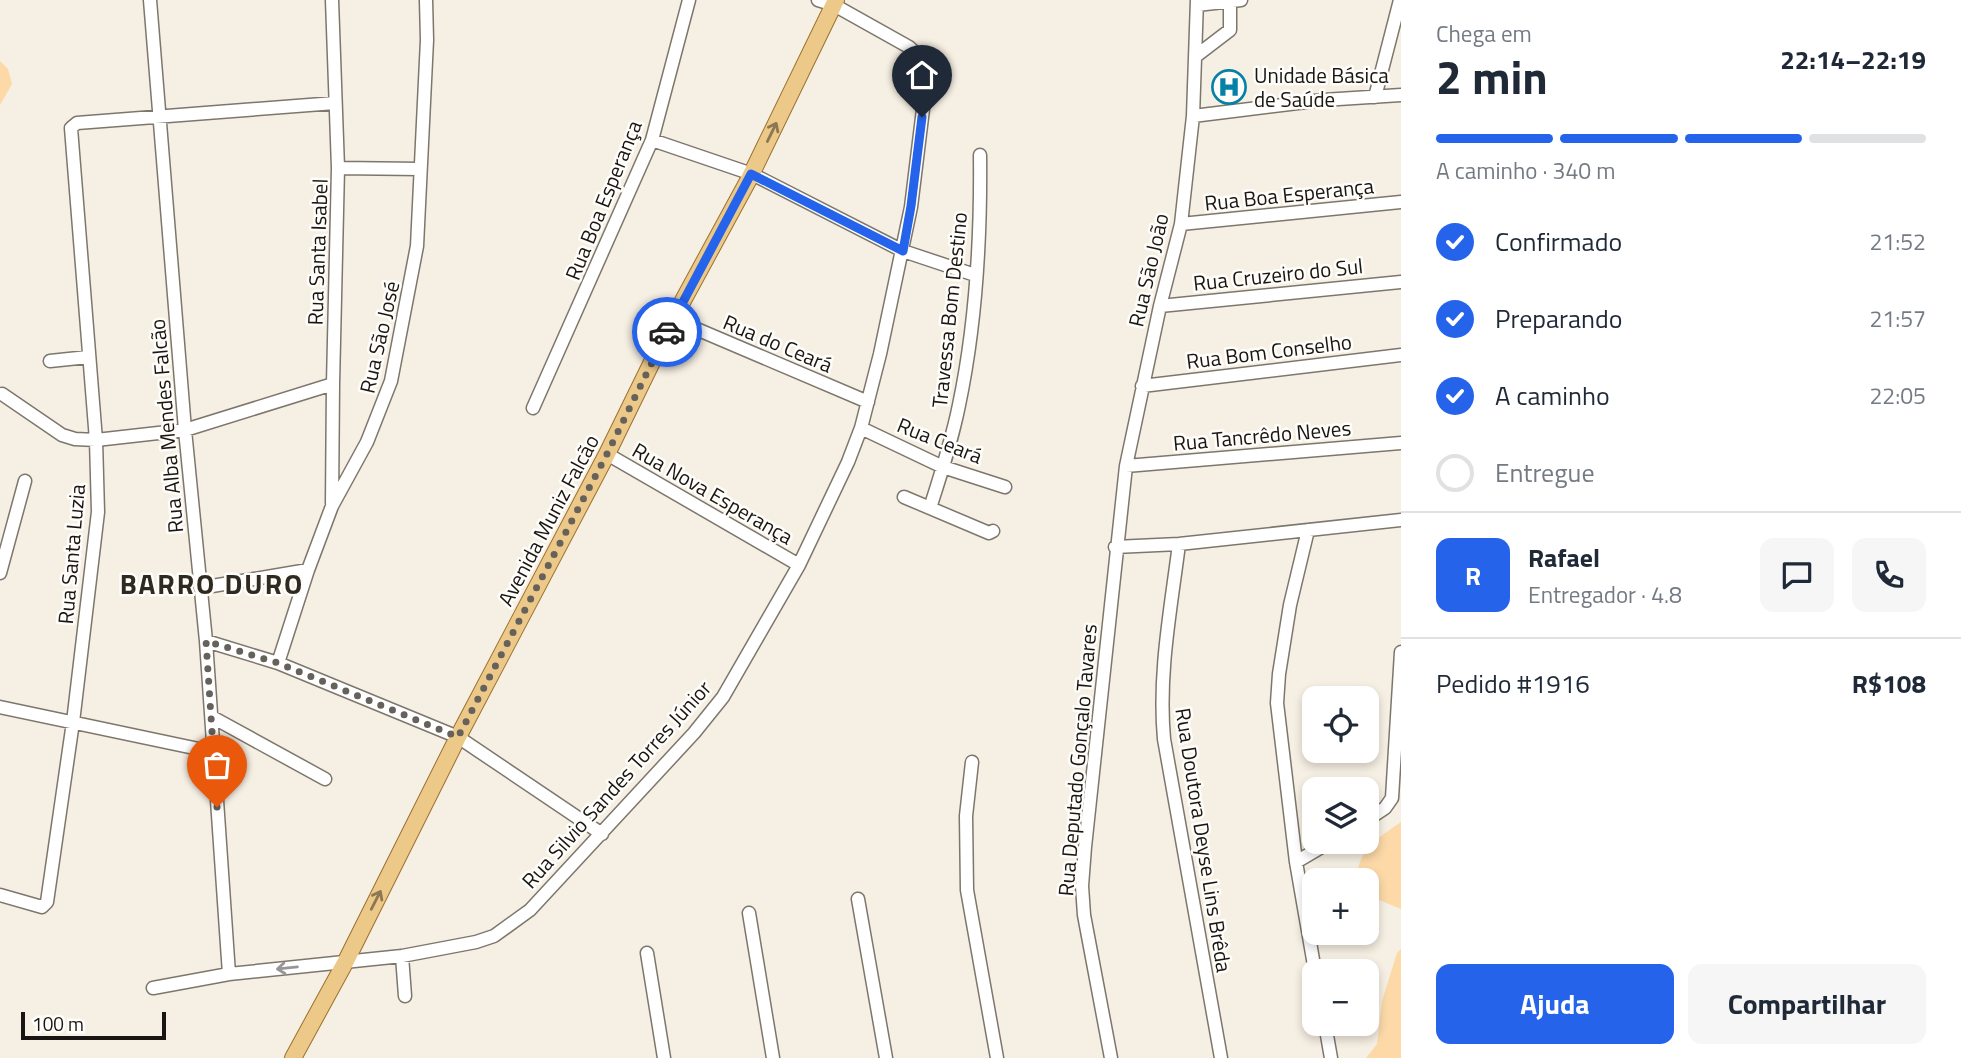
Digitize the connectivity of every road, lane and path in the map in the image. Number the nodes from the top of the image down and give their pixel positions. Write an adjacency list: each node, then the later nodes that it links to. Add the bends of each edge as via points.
1 (150, 0): 13 (street, Rua Alba Mendes Falcão)
2 (332, 0): 12 (street, Rua Santa Isabel)
3 (426, 0): 18 (street, Rua São José)
4 (689, 0): 15 (street, Rua Boa Esperança)
5 (1401, 0): 11 (street)
6 (1236, 1): 8 (street); 9 (street, via 1230,30)
7 (830, 2): 19 (main road, Avenida Muniz Falcão, one-way to 7); 22 (street, Rua Silvio Sandes Torres Júnior, via 915,51 923,64 925,93)
8 (1197, 2): 9 (street, Rua São João)
9 (1196, 56): 14 (street, Rua São João)
10 (1401, 95): 11 (street)
11 (1375, 97): 14 (street)
12 (335, 103): 13 (street); 17 (street, Rua Santa Isabel)
13 (161, 116): 28 (street, Rua Santa Luzia, via 71,128); 36 (street, Rua Alba Mendes Falcão)
14 (1193, 116): 21 (street, Rua São João)
15 (652, 140): 19 (street); 34 (street, Rua Boa Esperança)
16 (980, 155): 23 (street, Travessa Bom Destino)
17 (338, 168): 18 (street); 30 (street, Rua Santa Isabel)
18 (420, 169): 45 (street, Rua São José, via 417,246 391,381 368,442)
19 (751, 174): 22 (street); 26 (main road, Avenida Muniz Falcão)
20 (1401, 202): 21 (street, Rua Boa Esperança)
21 (1181, 224): 25 (street, Rua São João)
22 (903, 251): 23 (street); 33 (street, Rua Silvio Sandes Torres Júnior)
23 (975, 275): 41 (street, Travessa Bom Destino, via 966,371)
24 (1401, 282): 25 (street, Rua Cruzeiro do Sul)
25 (1160, 306): 31 (street, Rua São João)
26 (673, 319): 33 (street, Rua do Ceará); 39 (main road, Avenida Muniz Falcão)
27 (1401, 355): 31 (street, Rua Bom Conselho)
28 (88, 357): 29 (street); 37 (street, Rua Santa Luzia)
29 (50, 361)
30 (332, 384): 36 (street); 45 (street, Rua Santa Isabel)
31 (1142, 386): 40 (street, Rua São João)
32 (2, 394): 37 (street, via 62,435)
33 (867, 402): 35 (street, Rua Silvio Sandes Torres Júnior)
34 (533, 408)
35 (861, 428): 41 (street, Rua Ceará); 52 (street, Rua Silvio Sandes Torres Júnior)
36 (185, 430): 37 (street); 55 (street, Rua Alba Mendes Falcão)
37 (96, 440): 61 (street, Rua Santa Luzia, via 98,512)
38 (1401, 443): 40 (street, Rua Tancrêdo Neves)
39 (607, 454): 52 (street, Rua Nova Esperança, via 744,528); 62 (main road, Avenida Muniz Falcão)
40 (1126, 466): 51 (street, Rua São João)
41 (943, 467): 43 (street, Rua Ceará); 46 (street, Travessa Bom Destino)
42 (25, 481): 54 (street)
43 (1005, 487)
44 (904, 497): 46 (street)
45 (332, 506): 53 (street, Rua São José)
46 (930, 508): 49 (street)
47 (1401, 520): 48 (street)
48 (1308, 530): 50 (street); 69 (street, via 1290,605 1277,703)
49 (993, 531)
50 (1179, 544): 51 (street); 87 (street, Rua Doutora Deyse Lins Brêda, via 1162,679 1164,739)
51 (1115, 547): 86 (street, Rua Deputado Gonçalo Tavares, via 1083,886 1084,915)
52 (799, 565): 67 (street, Rua Silvio Sandes Torres Júnior, via 723,697)
53 (308, 570): 55 (street); 58 (street, Rua São José)
54 (0, 573)
55 (200, 588): 56 (street, Rua Alba Mendes Falcão)
56 (206, 641): 58 (street); 60 (street, Rua Alba Mendes Falcão)
57 (1401, 652): 66 (street, via 1392,798)
58 (278, 663): 62 (street)
59 (0, 707): 61 (street)
60 (212, 717): 63 (street, Rua Alba Mendes Falcão); 65 (street)
61 (73, 722): 63 (street); 70 (street, Rua Santa Luzia, via 45,905)
62 (458, 737): 67 (street); 76 (main road, Avenida Muniz Falcão, one-way to 62)
63 (213, 752): 77 (street, Rua Alba Mendes Falcão)
64 (972, 762): 85 (street, via 966,816 967,890)
65 (325, 779)
66 (1379, 812)
67 (602, 834): 74 (street, Rua Silvio Sandes Torres Júnior, via 530,910 494,936)
68 (1310, 854): 69 (street)
69 (1296, 862): 75 (street)
70 (0, 895)
71 (858, 899): 84 (street)
72 (749, 913): 83 (street)
73 (647, 953): 82 (street)
74 (402, 956): 76 (street, Rua Silvio Sandes Torres Júnior); 79 (street)
75 (1313, 959)
76 (346, 961): 77 (street, Rua Silvio Sandes Torres Júnior, one-way to 77); 81 (main road, Avenida Muniz Falcão)
77 (229, 974): 78 (street, Rua Silvio Sandes Torres Júnior)
78 (153, 988)
79 (405, 996)
80 (1327, 1036): 88 (street)
81 (293, 1058)
82 (664, 1058)
83 (773, 1058)
84 (886, 1058)
85 (997, 1058)
86 (1111, 1058)
87 (1221, 1058)
88 (1331, 1058)

